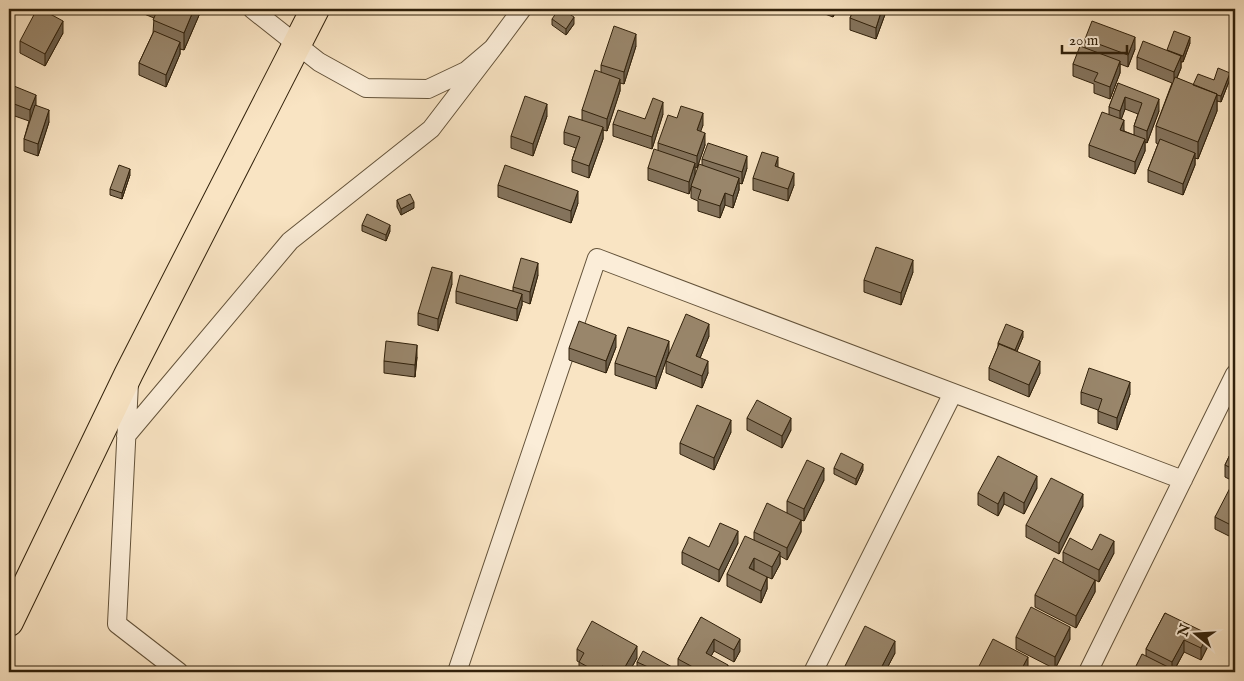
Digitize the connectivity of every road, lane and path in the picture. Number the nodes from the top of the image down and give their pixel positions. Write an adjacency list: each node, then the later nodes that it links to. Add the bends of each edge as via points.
1 (252, 9): 4 (street)
2 (314, 9): 4 (highway)
3 (522, 9): 5 (street)
4 (296, 44): 5 (street, via 319,62 366,88 428,89 466,71); 6 (highway)
5 (493, 48): 9 (street, via 432,129 290,241)
6 (129, 373): 9 (street); 11 (highway)
7 (1235, 374): 10 (street)
8 (953, 393): 10 (street); 13 (street, via 597,258); 14 (street)
9 (126, 436): 12 (street, via 117,624)
10 (1183, 480): 15 (street)
11 (11, 614)
12 (179, 672)
13 (456, 672)
14 (813, 672)
15 (1088, 672)

